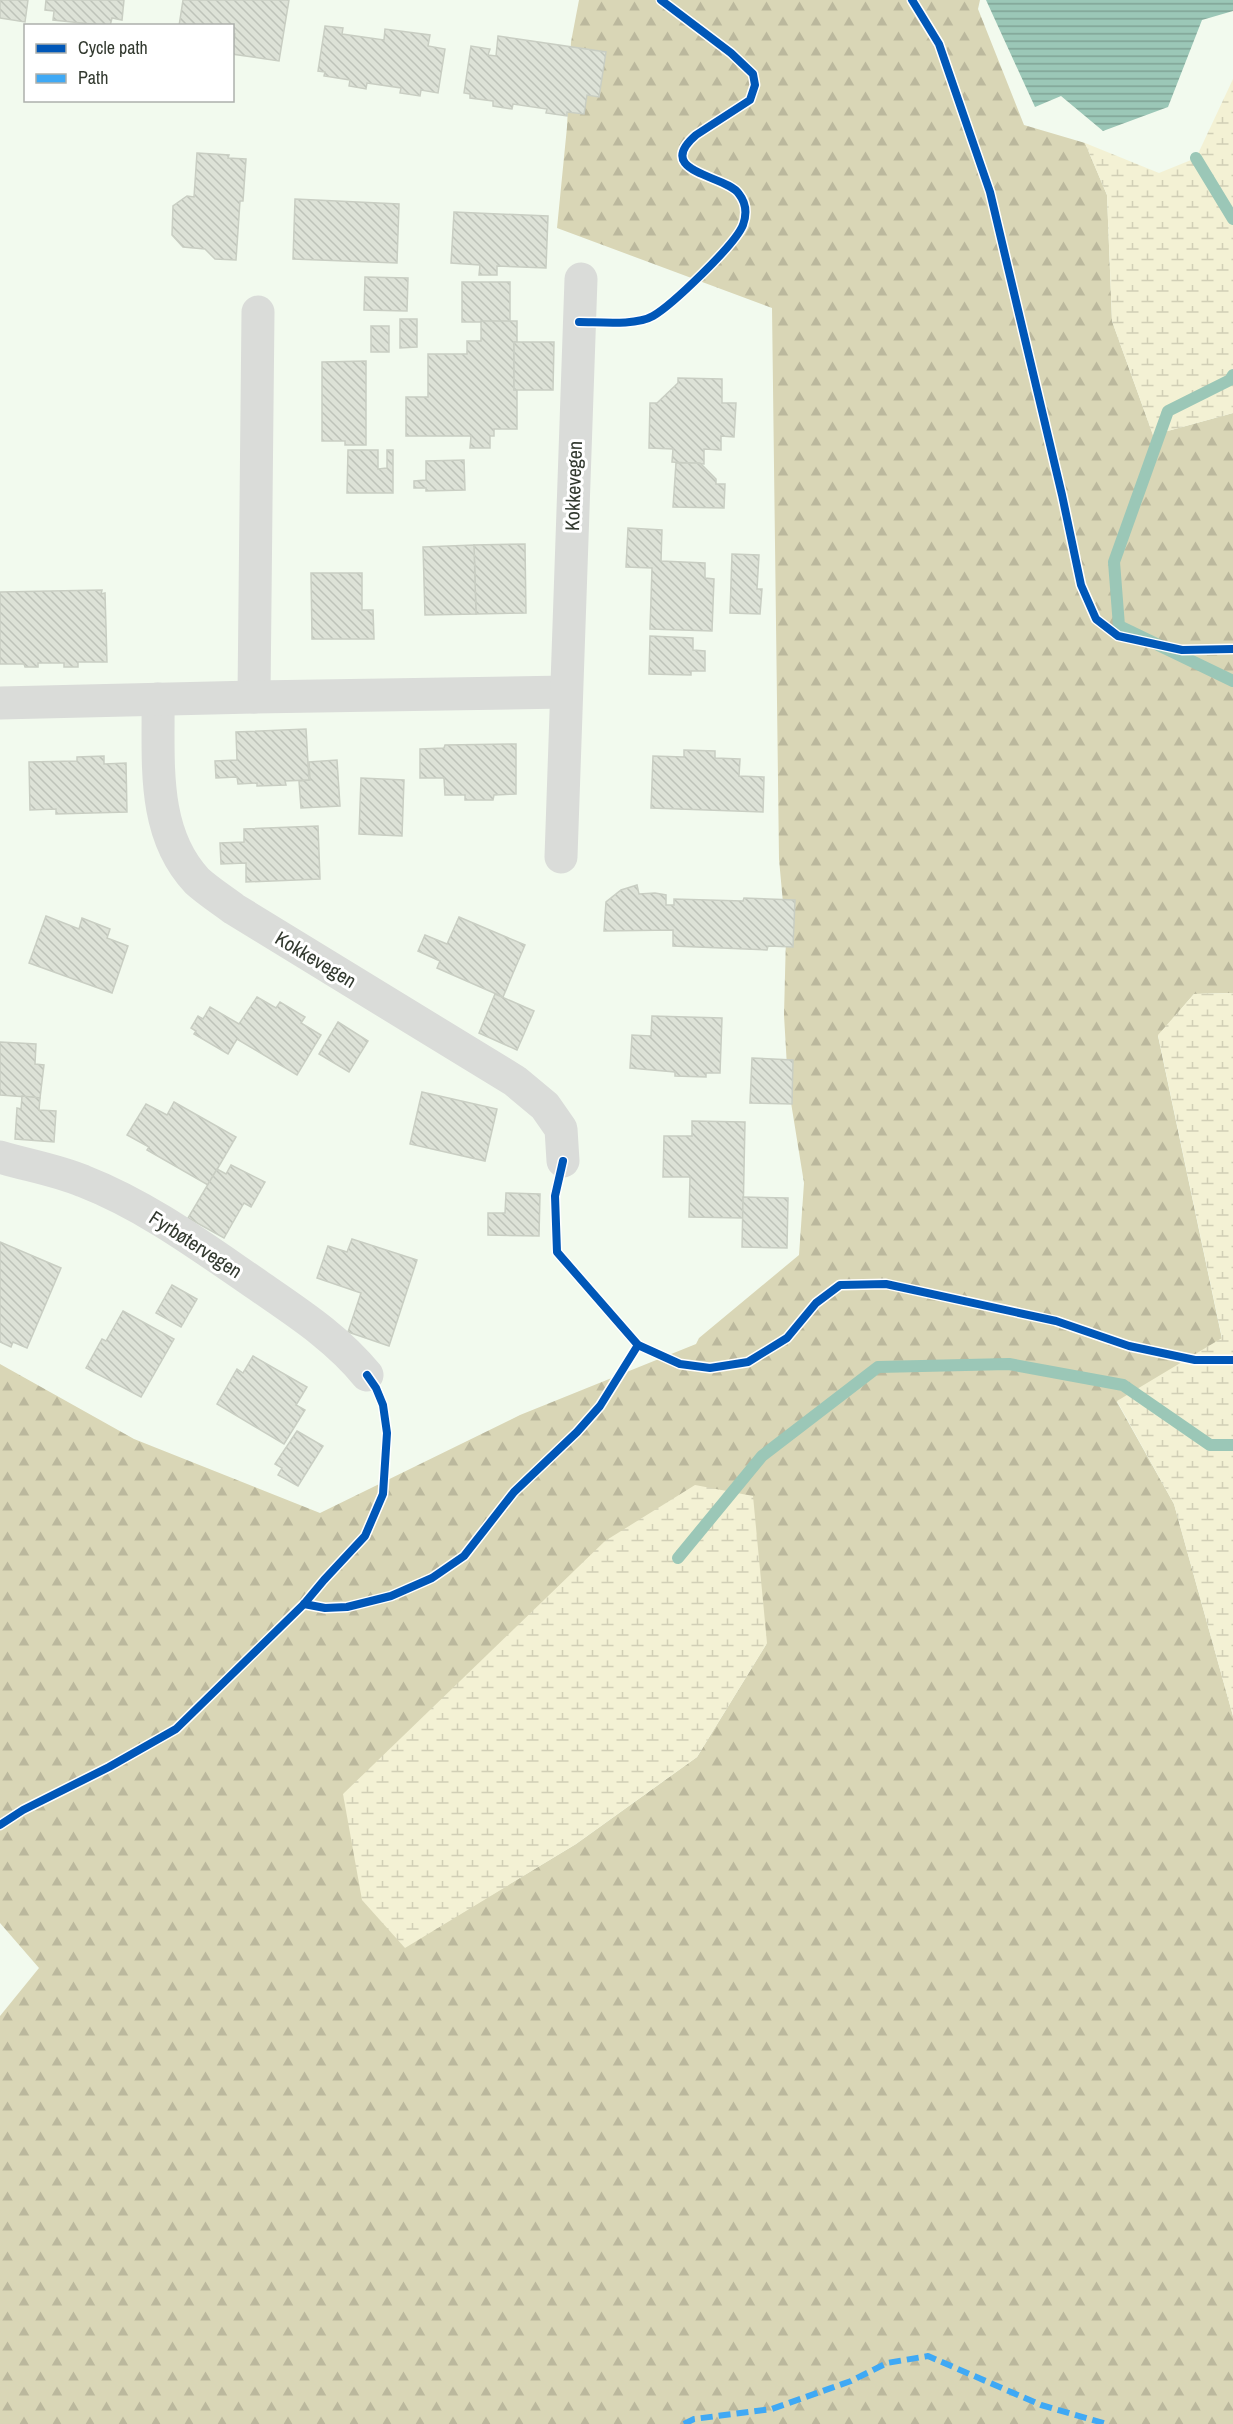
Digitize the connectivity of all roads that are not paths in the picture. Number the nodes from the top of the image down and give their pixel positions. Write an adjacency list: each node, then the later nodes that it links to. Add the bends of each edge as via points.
1 (581, 279): 3 (street, Kokkevegen)
2 (258, 312): 4 (street)
3 (566, 693): 4 (street); 7 (street, Kokkevegen)
4 (254, 696): 5 (street)
5 (158, 699): 6 (street); 9 (street, Kokkevegen, via 163,818 177,854 198,881 234,909 515,1081 545,1106 561,1129)
6 (0, 703)
7 (561, 857)
8 (0, 1157): 10 (street, Fyrbøtervegen, via 81,1180 164,1221 319,1328 350,1354)
9 (562, 1161)
10 (367, 1375)

